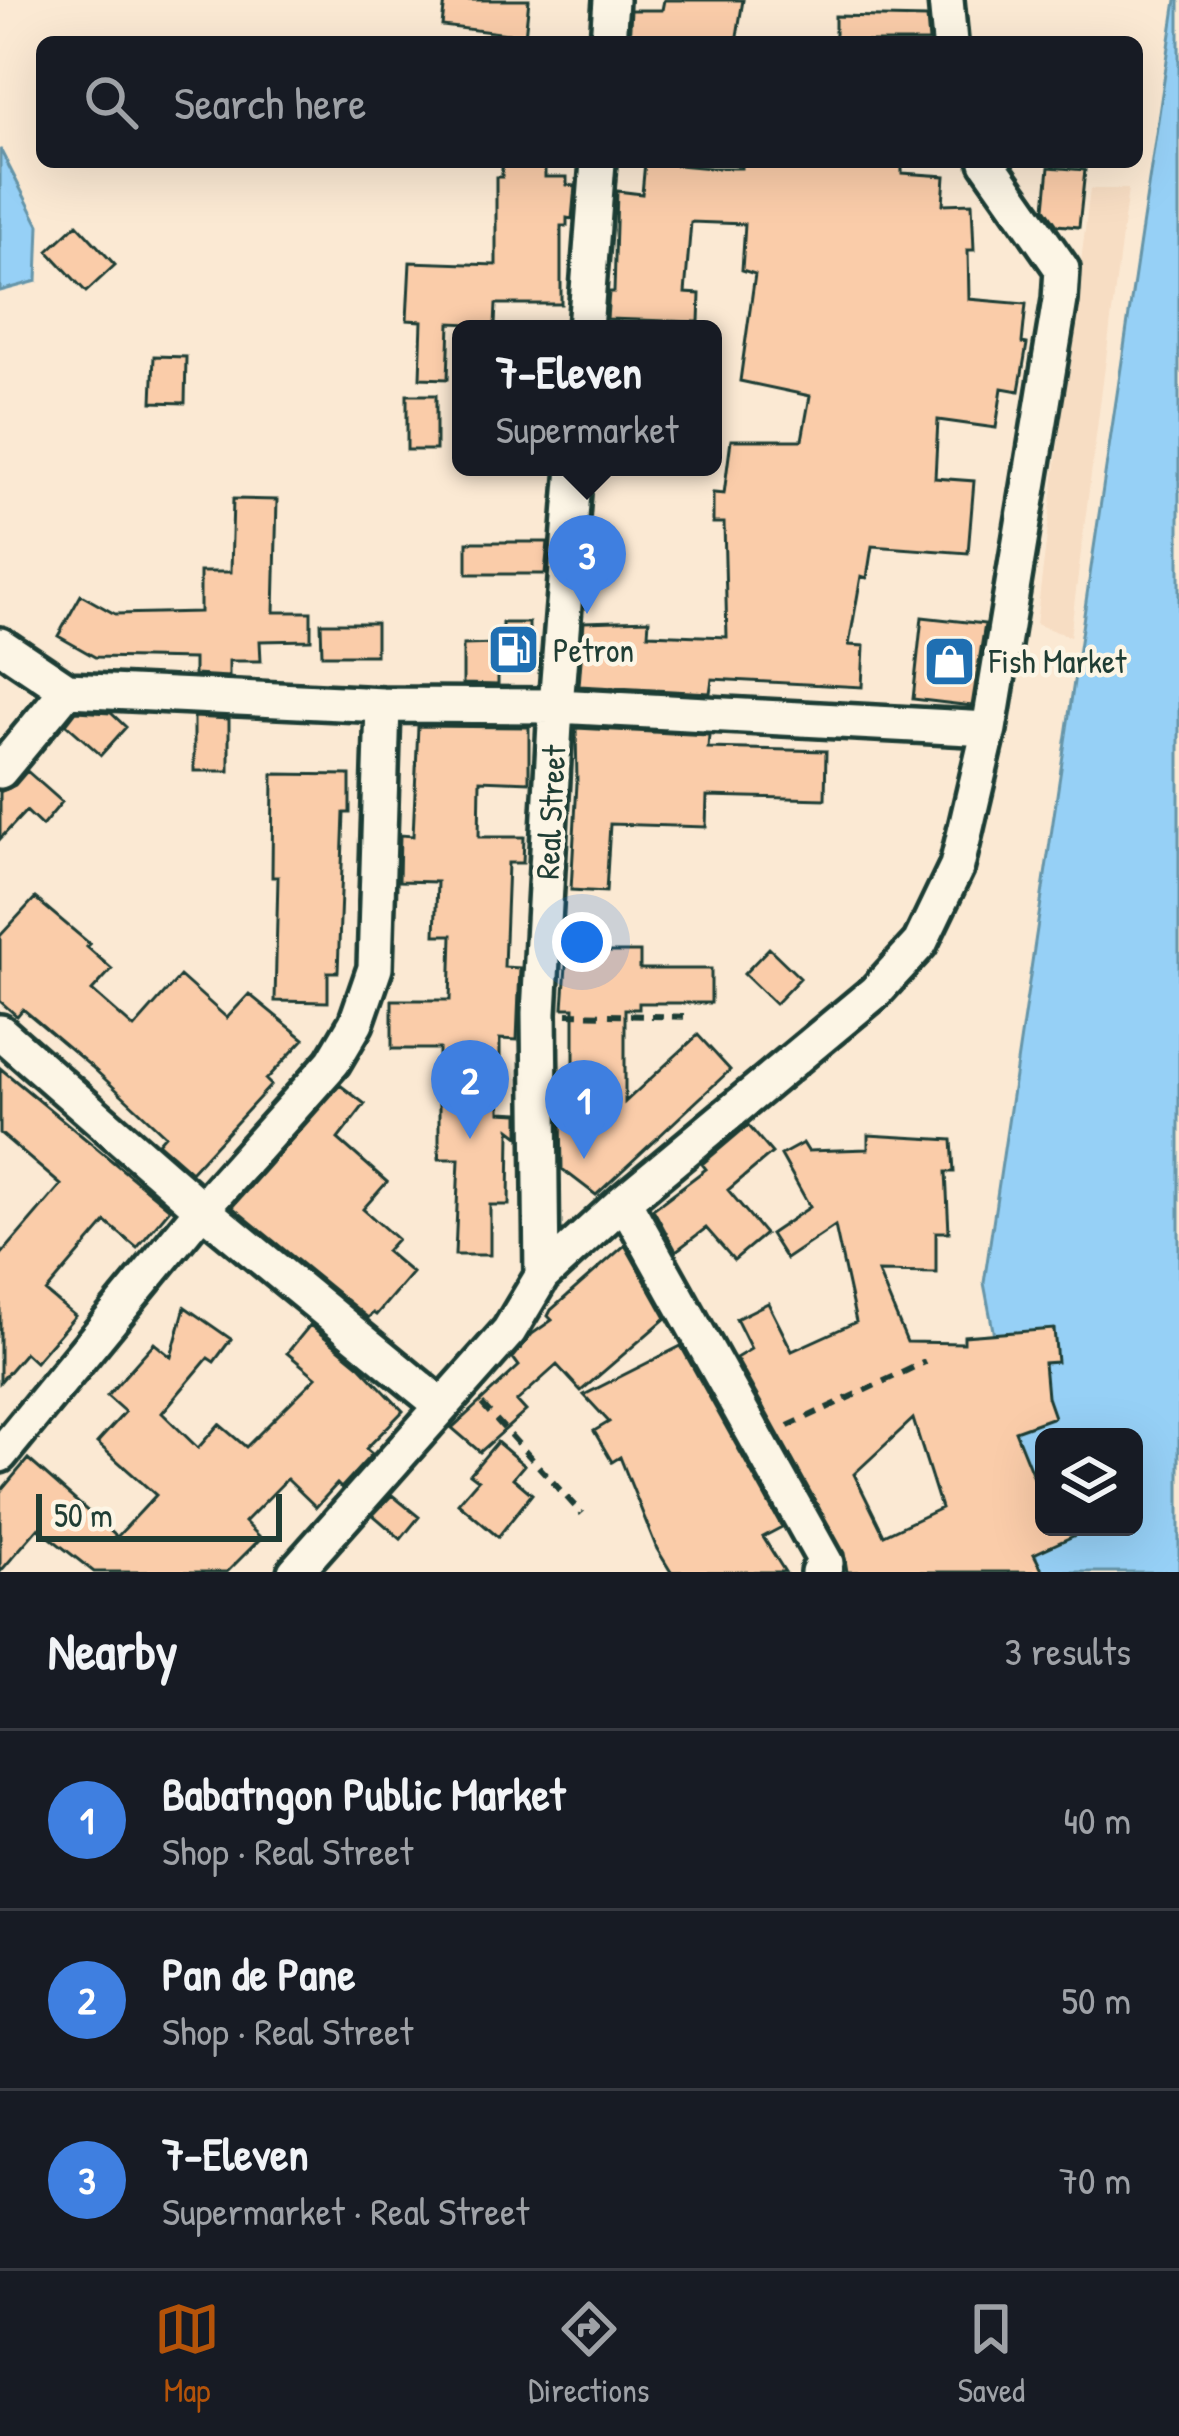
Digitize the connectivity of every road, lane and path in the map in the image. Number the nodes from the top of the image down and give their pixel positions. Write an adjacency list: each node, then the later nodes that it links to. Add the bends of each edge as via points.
1 (611, 0): 3 (street)
2 (946, 0): 4 (street)
3 (608, 36)
4 (949, 36)
5 (598, 168): 7 (street)
6 (991, 168): 13 (street, via 1062,269)
7 (586, 320)
8 (573, 476): 12 (street, Real Street)
9 (0, 645): 10 (street)
10 (67, 690): 11 (street); 14 (street)
11 (383, 705): 12 (street); 19 (street, via 375,968 356,1023 333,1062)
12 (556, 706): 13 (street); 15 (street, Real Street)
13 (989, 729): 18 (street, via 957,866 920,943 829,1033)
14 (0, 771)
15 (539, 1013): 16 (path); 20 (street, Real Street)
16 (692, 1017)
17 (0, 1032): 19 (street)
18 (624, 1202): 20 (street); 23 (street)
19 (202, 1208): 22 (street); 24 (street)
20 (542, 1276): 22 (street, via 509,1331)
21 (925, 1362): 23 (path)
22 (453, 1395): 25 (path); 27 (street)
23 (757, 1439): 26 (street)
24 (0, 1455)
25 (582, 1514)
26 (825, 1569)
27 (295, 1572)

